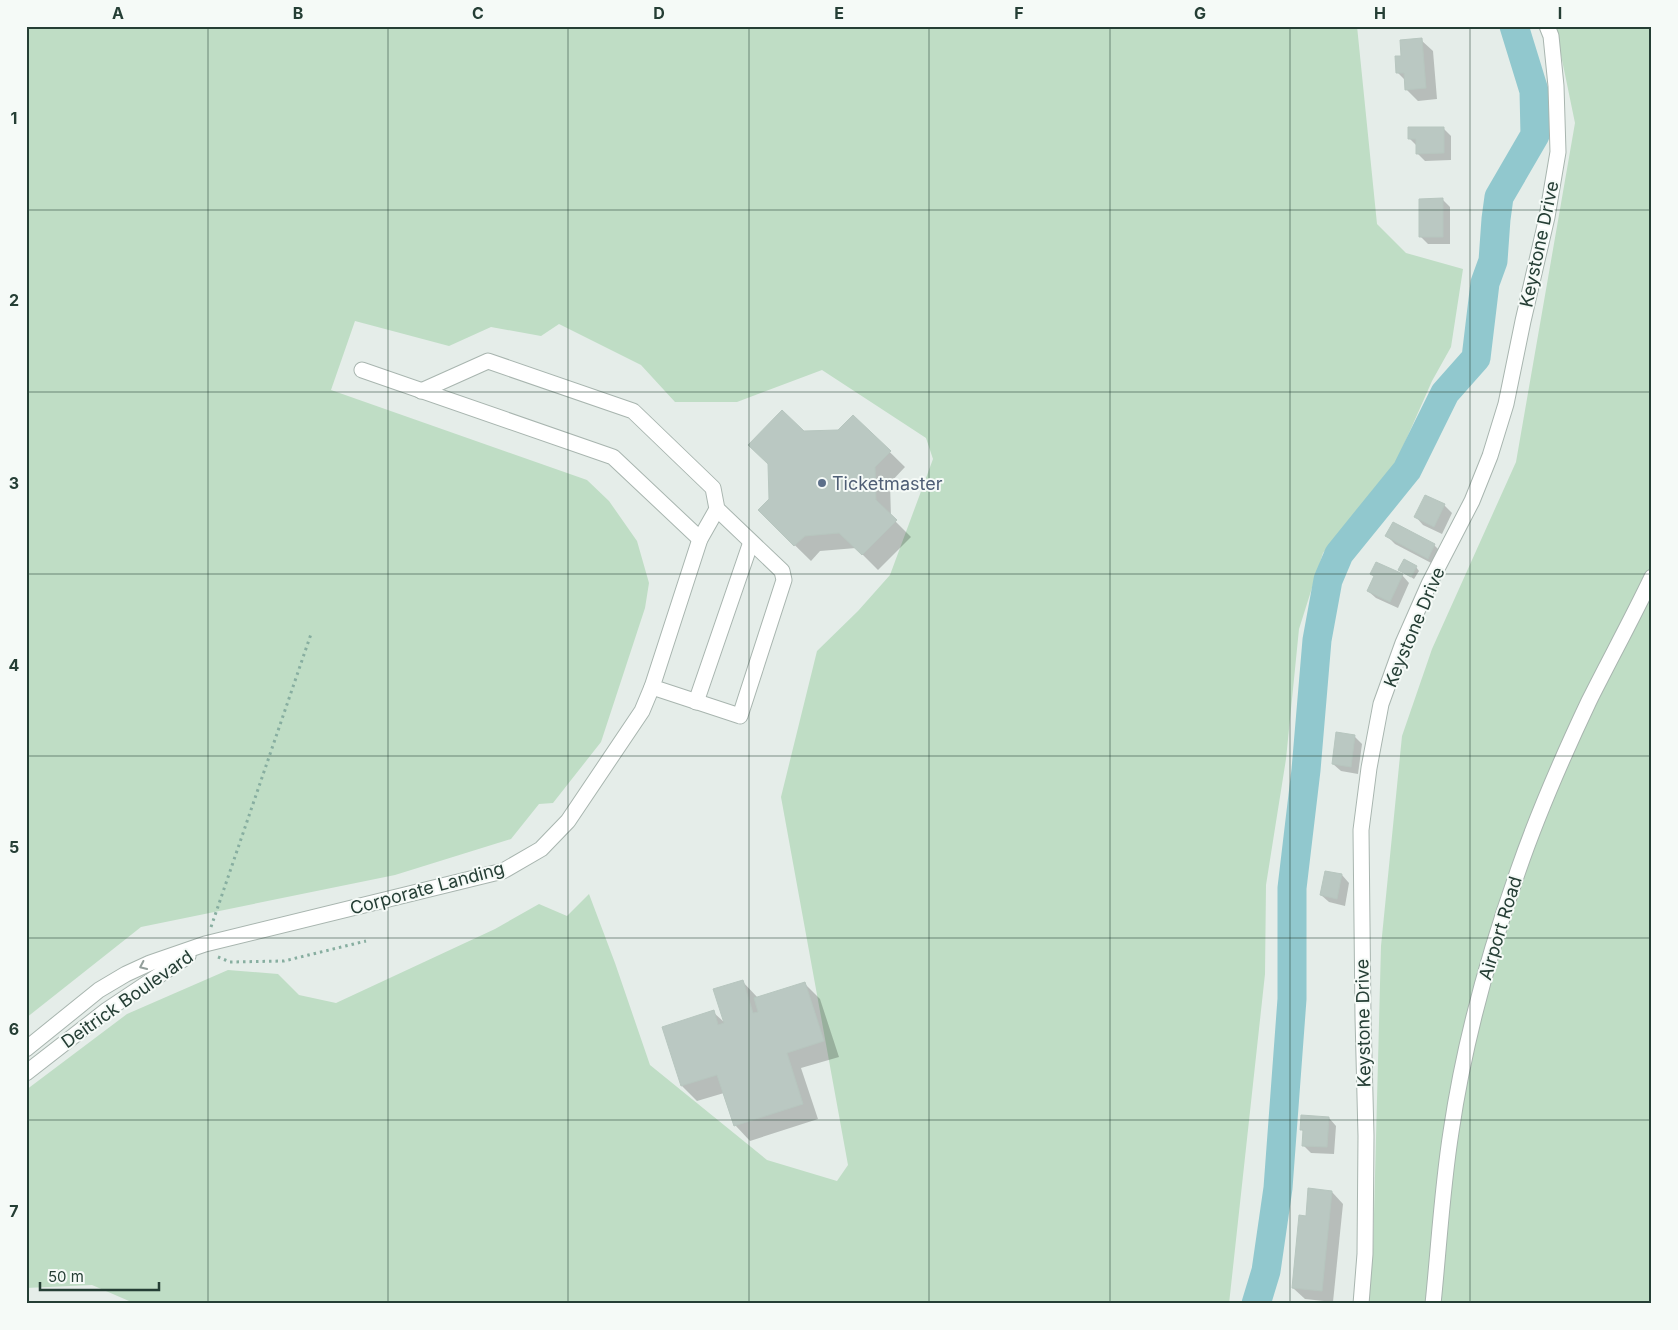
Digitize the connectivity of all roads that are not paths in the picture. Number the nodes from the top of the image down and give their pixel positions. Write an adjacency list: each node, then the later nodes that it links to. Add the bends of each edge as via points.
1 (1548, 26): 13 (street, Keystone Drive, via 1556,86 1558,152 1506,404 1472,501 1403,643 1381,704 1369,768 1362,830 1366,1155)
2 (362, 370): 3 (street)
3 (421, 391): 4 (street, via 488,361 633,411 713,488); 5 (street, via 613,457)
4 (717, 509): 5 (street, Corporate Landing); 6 (street)
5 (700, 538): 8 (street, Corporate Landing)
6 (751, 542): 9 (street); 9 (street, via 782,571 784,580 740,716)
7 (1652, 577): 14 (street, Airport Road, via 1589,701 1545,800 1492,949 1468,1041 1451,1131)
8 (652, 687): 9 (street); 10 (street, Corporate Landing, via 642,712 568,821 541,849 503,871)
9 (696, 702)
10 (206, 944): 11 (street, Deitrick Boulevard, one-way to 11, via 126,974 99,990); 12 (street, Deitrick Boulevard, via 107,1010)
11 (26, 1049)
12 (26, 1073)
13 (1361, 1304)
14 (1433, 1304)

